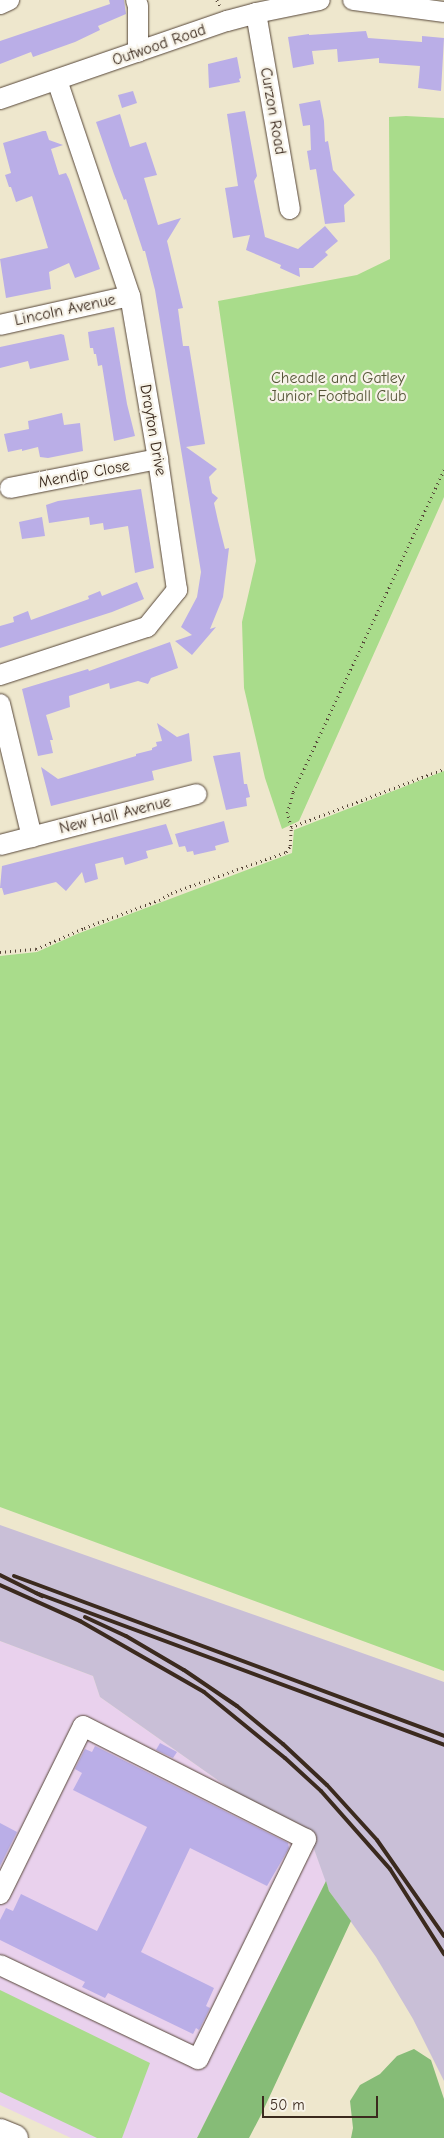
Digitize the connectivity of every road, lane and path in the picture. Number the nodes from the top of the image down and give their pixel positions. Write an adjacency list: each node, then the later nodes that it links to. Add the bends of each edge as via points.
1 (9, 0): 5 (street)
2 (136, 0): 8 (street)
3 (320, 0): 6 (street, Outwood Road)
4 (353, 0): 7 (street)
5 (0, 4)
6 (256, 12): 8 (street, Outwood Road); 11 (street, Curzon Road)
7 (444, 12)
8 (138, 52): 9 (street, Outwood Road)
9 (57, 80): 10 (street, Outwood Road); 12 (street, Drayton Drive)
10 (0, 99)
11 (290, 209)
12 (130, 296): 13 (street, Lincoln Avenue); 14 (street, Drayton Drive)
13 (0, 325)
14 (158, 460): 16 (street, Mendip Close); 17 (street, Drayton Drive, via 177,590 148,627)
15 (444, 470): 21 (path, via 293,792 287,812)
16 (10, 488)
17 (0, 674)
18 (0, 704): 22 (street)
19 (444, 769): 21 (path)
20 (197, 794): 22 (street, New Hall Avenue)
21 (291, 827): 24 (path, via 290,846 286,852 171,893 36,949)
22 (32, 837): 23 (street, New Hall Avenue)
23 (0, 845)
24 (0, 952)
25 (0, 1894): 26 (street, via 83,1726 306,1839 198,2059)
26 (0, 1964)
27 (0, 2132): 28 (main road)
28 (15, 2138)

